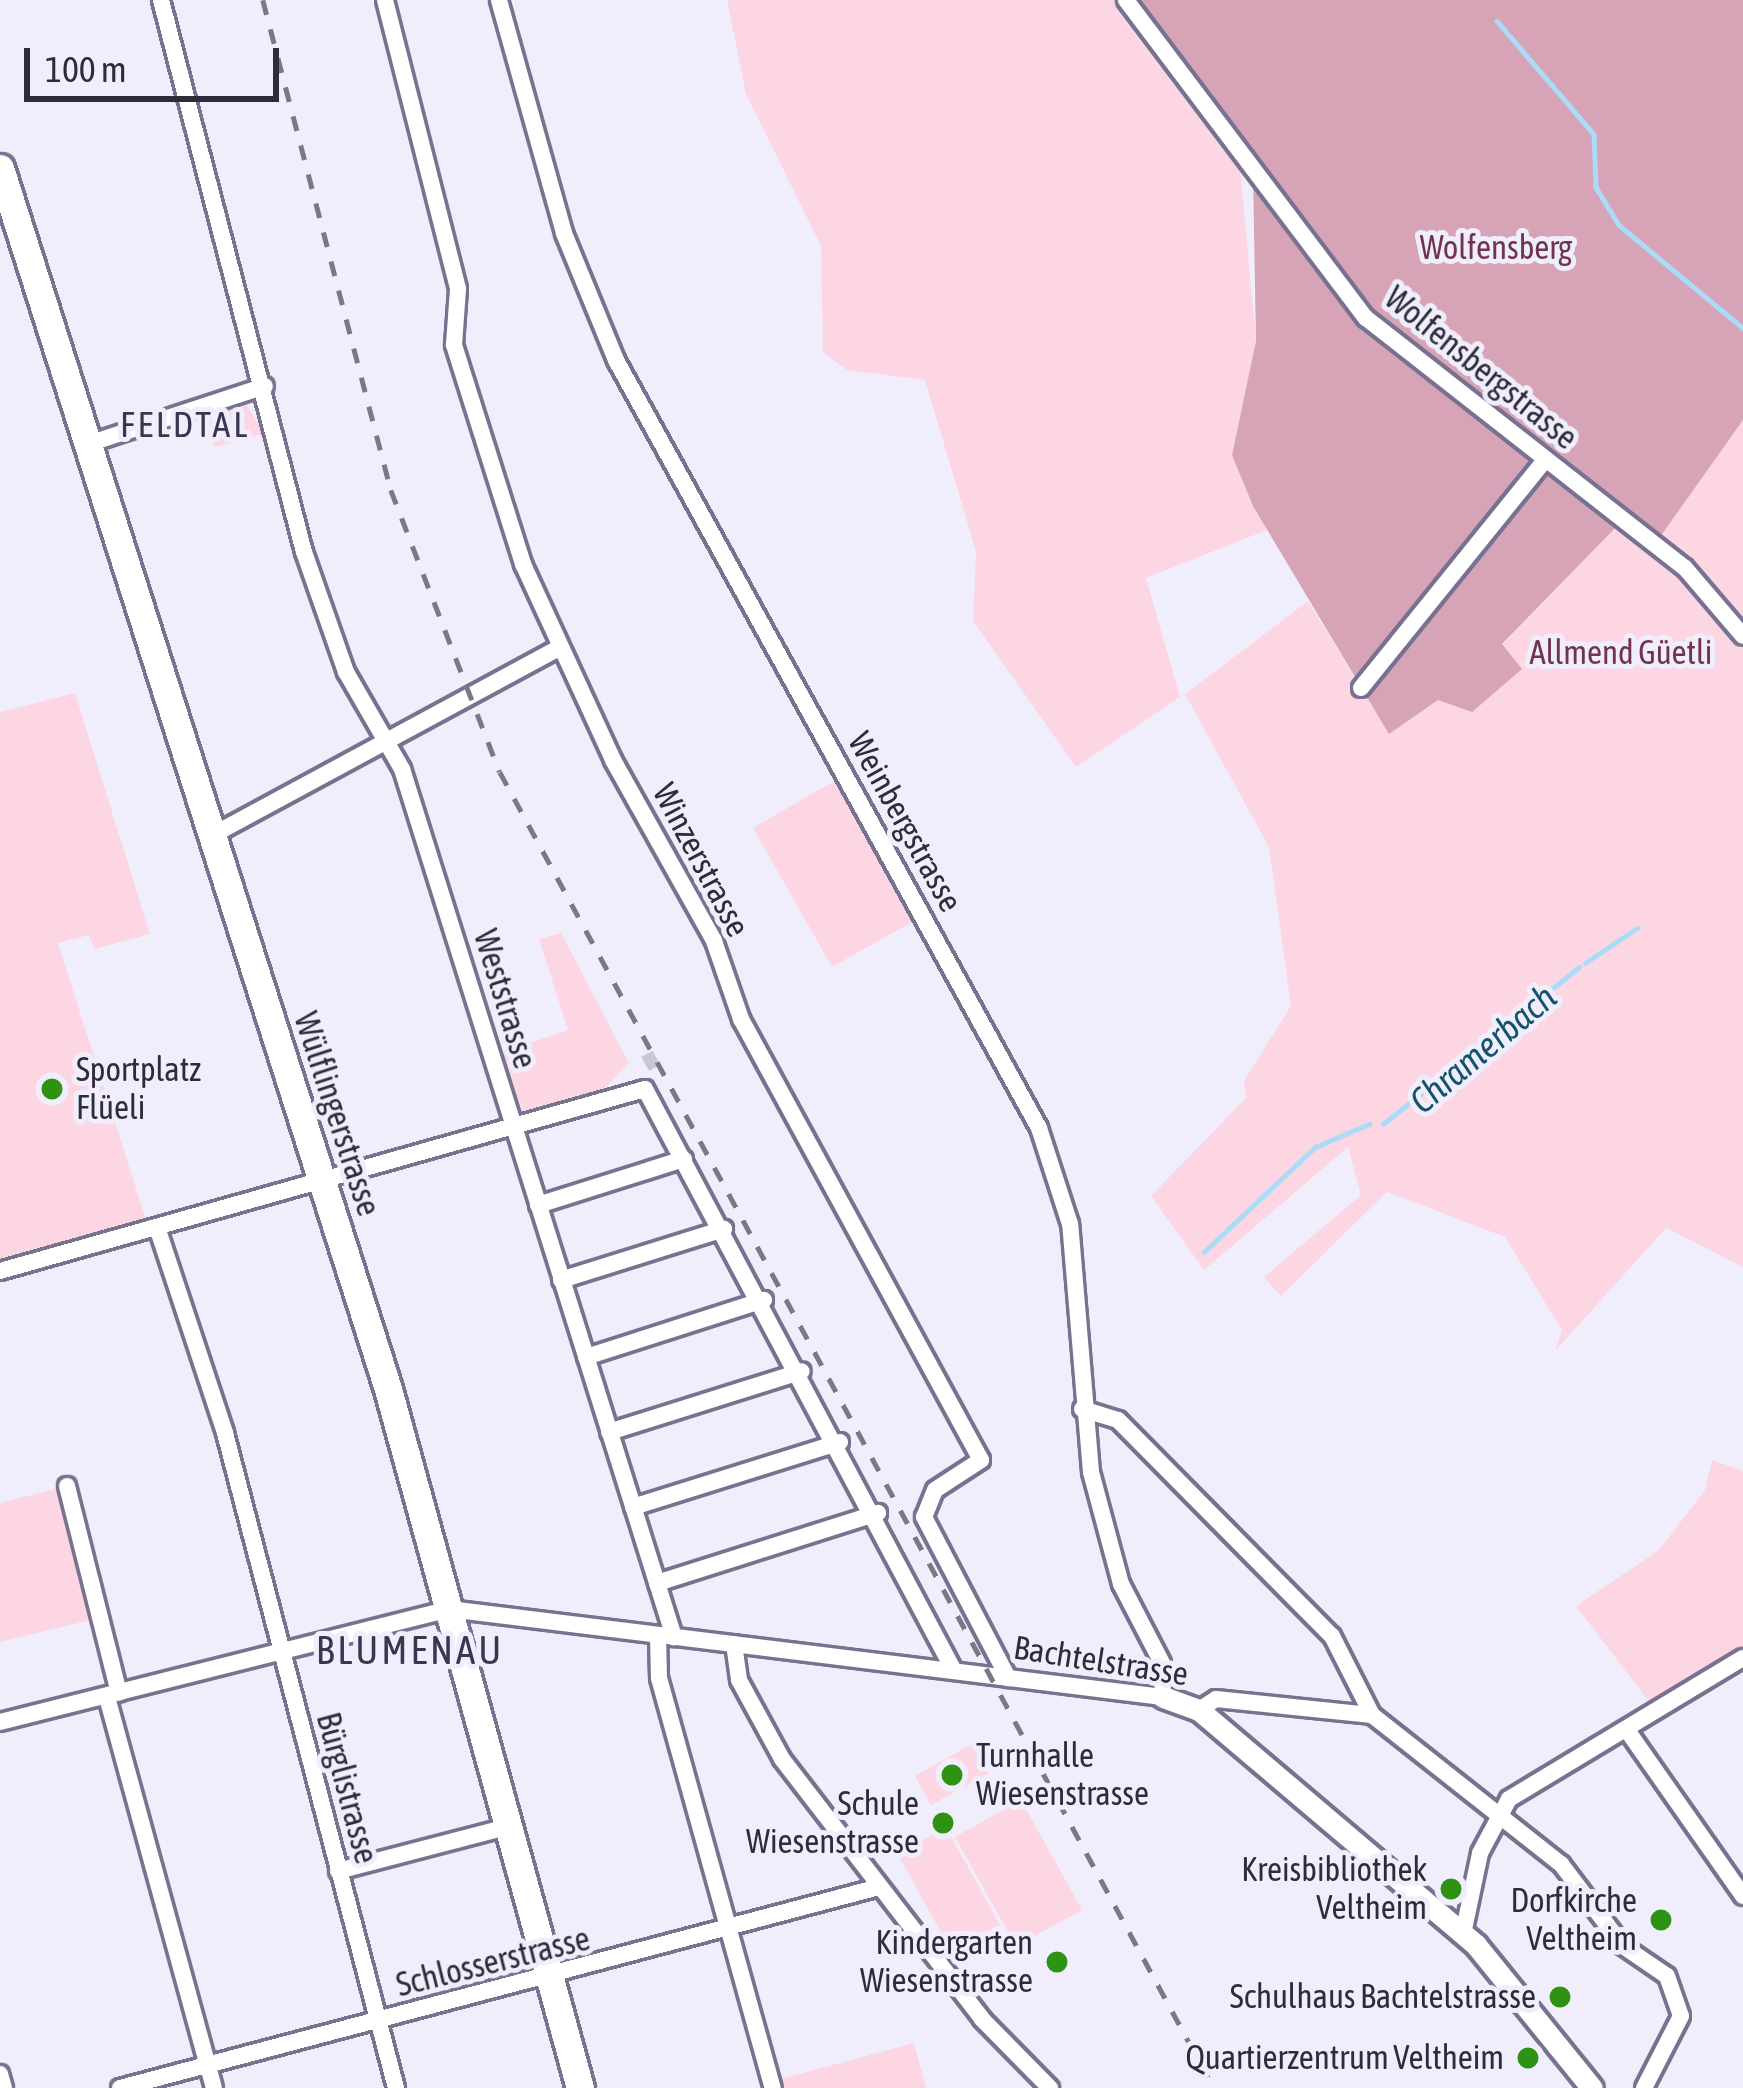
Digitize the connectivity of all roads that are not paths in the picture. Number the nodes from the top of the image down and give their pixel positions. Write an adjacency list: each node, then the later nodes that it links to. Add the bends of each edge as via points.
1 (161, 0): 6 (street, Weststrasse)
2 (386, 0): 10 (street, Winzerstrasse, via 458,289 454,345 482,452)
3 (500, 0): 25 (street, Weinbergstrasse, via 565,233 616,360 1039,1128 1070,1224)
4 (1126, 0): 8 (street, Wolfensbergstrasse, via 1366,318)
5 (0, 168): 7 (main road, Wülflingerstrasse)
6 (265, 386): 7 (street); 12 (street, Weststrasse, via 325,617)
7 (88, 444): 13 (main road, Wülflingerstrasse)
8 (1544, 461): 9 (street, Wolfensbergstrasse, via 1685,568); 11 (street)
9 (1743, 636)
10 (559, 648): 12 (street); 38 (street, Winzerstrasse, via 704,920 741,1019 981,1460 935,1490 925,1517)
11 (1361, 688)
12 (387, 742): 13 (street); 14 (street, Weststrasse)
13 (211, 836): 16 (main road, Wülflingerstrasse)
14 (512, 1123): 15 (street, via 645,1089); 16 (street); 17 (street, Weststrasse)
15 (684, 1159): 17 (street); 19 (street)
16 (320, 1178): 18 (street); 32 (main road, Wülflingerstrasse)
17 (538, 1204): 21 (street, Weststrasse)
18 (157, 1227): 20 (street); 35 (street, Bürglistrasse)
19 (724, 1228): 21 (street); 22 (street)
20 (0, 1271)
21 (562, 1280): 23 (street, Weststrasse)
22 (764, 1300): 23 (street); 24 (street)
23 (586, 1357): 26 (street, Weststrasse)
24 (802, 1371): 26 (street); 27 (street)
25 (1082, 1409): 40 (street, Weinbergstrasse, via 1107,1539 1162,1663); 42 (street, via 1118,1420 1332,1636)
26 (609, 1432): 29 (street, Weststrasse)
27 (840, 1442): 29 (street); 30 (street)
28 (67, 1486): 39 (street)
29 (633, 1508): 31 (street, Weststrasse)
30 (878, 1513): 31 (street); 37 (street)
31 (657, 1583): 33 (street, Weststrasse)
32 (449, 1610): 33 (street, Bachtelstrasse); 35 (street); 46 (main road, Wülflingerstrasse)
33 (666, 1636): 34 (street, Bachtelstrasse); 50 (street, Weststrasse, via 659,1678)
34 (734, 1644): 37 (street, Bachtelstrasse); 48 (street, via 757,1719)
35 (281, 1652): 39 (street); 47 (street, Bürglistrasse)
36 (1743, 1658): 44 (street)
37 (954, 1671): 38 (street, Bachtelstrasse)
38 (1009, 1678): 40 (street, Bachtelstrasse)
39 (113, 1695): 43 (street); 54 (street)
40 (1163, 1697): 41 (street, Bachtelstrasse)
41 (1199, 1710): 42 (street, via 1216,1699); 51 (street, Bachtelstrasse)
42 (1372, 1715): 45 (street)
43 (0, 1722)
44 (1628, 1733): 45 (street, via 1521,1788); 49 (street)
45 (1496, 1818): 51 (street); 64 (street, via 1561,1864 1622,1946 1675,1991 1681,2016)
46 (507, 1827): 47 (street); 52 (main road, Wülflingerstrasse)
47 (338, 1871): 53 (street, Bürglistrasse)
48 (879, 1888): 50 (street, Schlosserstrasse); 62 (street)
49 (1743, 1896)
50 (729, 1929): 52 (street, Schlosserstrasse); 61 (street, Weststrasse)
51 (1463, 1934): 63 (street, Bachtelstrasse)
52 (549, 1980): 53 (street, Schlosserstrasse); 60 (main road, Wülflingerstrasse)
53 (378, 2022): 54 (street, Schlosserstrasse); 59 (street, Bürglistrasse)
54 (207, 2066): 57 (street, Schlosserstrasse); 58 (street)
55 (0, 2074): 56 (street)
56 (4, 2088)
57 (120, 2088)
58 (214, 2088)
59 (396, 2088)
60 (580, 2088)
61 (773, 2088)
62 (1050, 2088)
63 (1592, 2088)
64 (1644, 2088)

